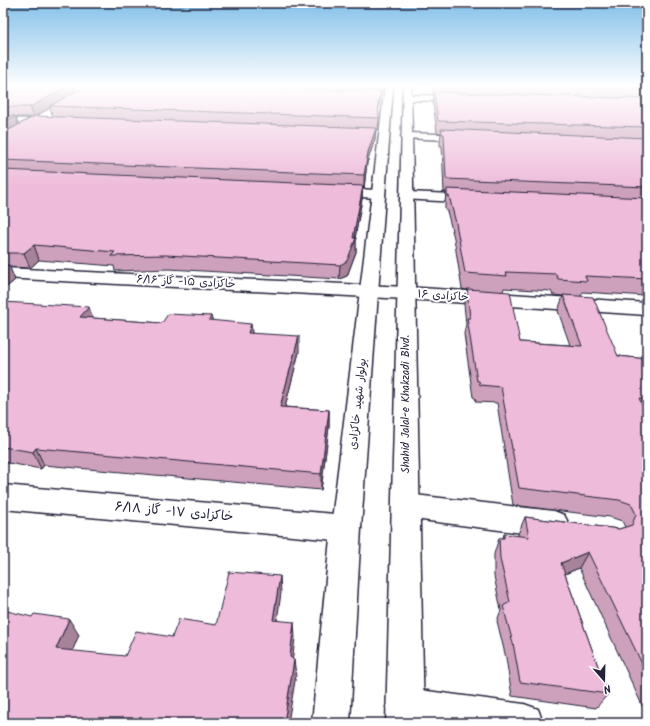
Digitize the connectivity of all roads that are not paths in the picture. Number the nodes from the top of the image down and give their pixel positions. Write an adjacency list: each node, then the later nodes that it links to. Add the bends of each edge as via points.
1 (40, 120): 4 (street)
2 (391, 120): 7 (street, Shahid Jalal-e Khakzadi Blvd.)
3 (3, 121): 4 (street)
4 (36, 122): 5 (street); 6 (street)
5 (68, 123)
6 (16, 134)
7 (389, 135): 8 (street); 10 (street, بولوار شهید خاکزادی); 11 (street, Shahid Jalal-e Khakzadi Blvd.)
8 (484, 139)
9 (322, 192): 10 (street)
10 (378, 194): 14 (street, بولوار شهید خاکزادی)
11 (407, 196): 12 (street); 15 (street, Shahid Jalal-e Khakzadi Blvd.)
12 (492, 200)
13 (3, 273): 14 (street, خاکزادی ۱۵- گاز ۶/۱۶)
14 (369, 292): 15 (street, خاکزادی ۱۵- گاز ۶/۱۶); 20 (street, بولوار شهید خاکزادی)
15 (406, 293): 16 (street, خاکزادی ۱۶); 18 (street, Shahid Jalal-e Khakzadi Blvd.)
16 (647, 309)
17 (3, 497): 20 (street, خاکزادی ۱۷- گاز ۶/۱۸)
18 (406, 506): 19 (street); 21 (street, Shahid Jalal-e Khakzadi Blvd.)
19 (578, 527)
20 (346, 528): 22 (street, بولوار شهید خاکزادی)
21 (405, 715): 23 (street)
22 (331, 723)
23 (524, 723)

